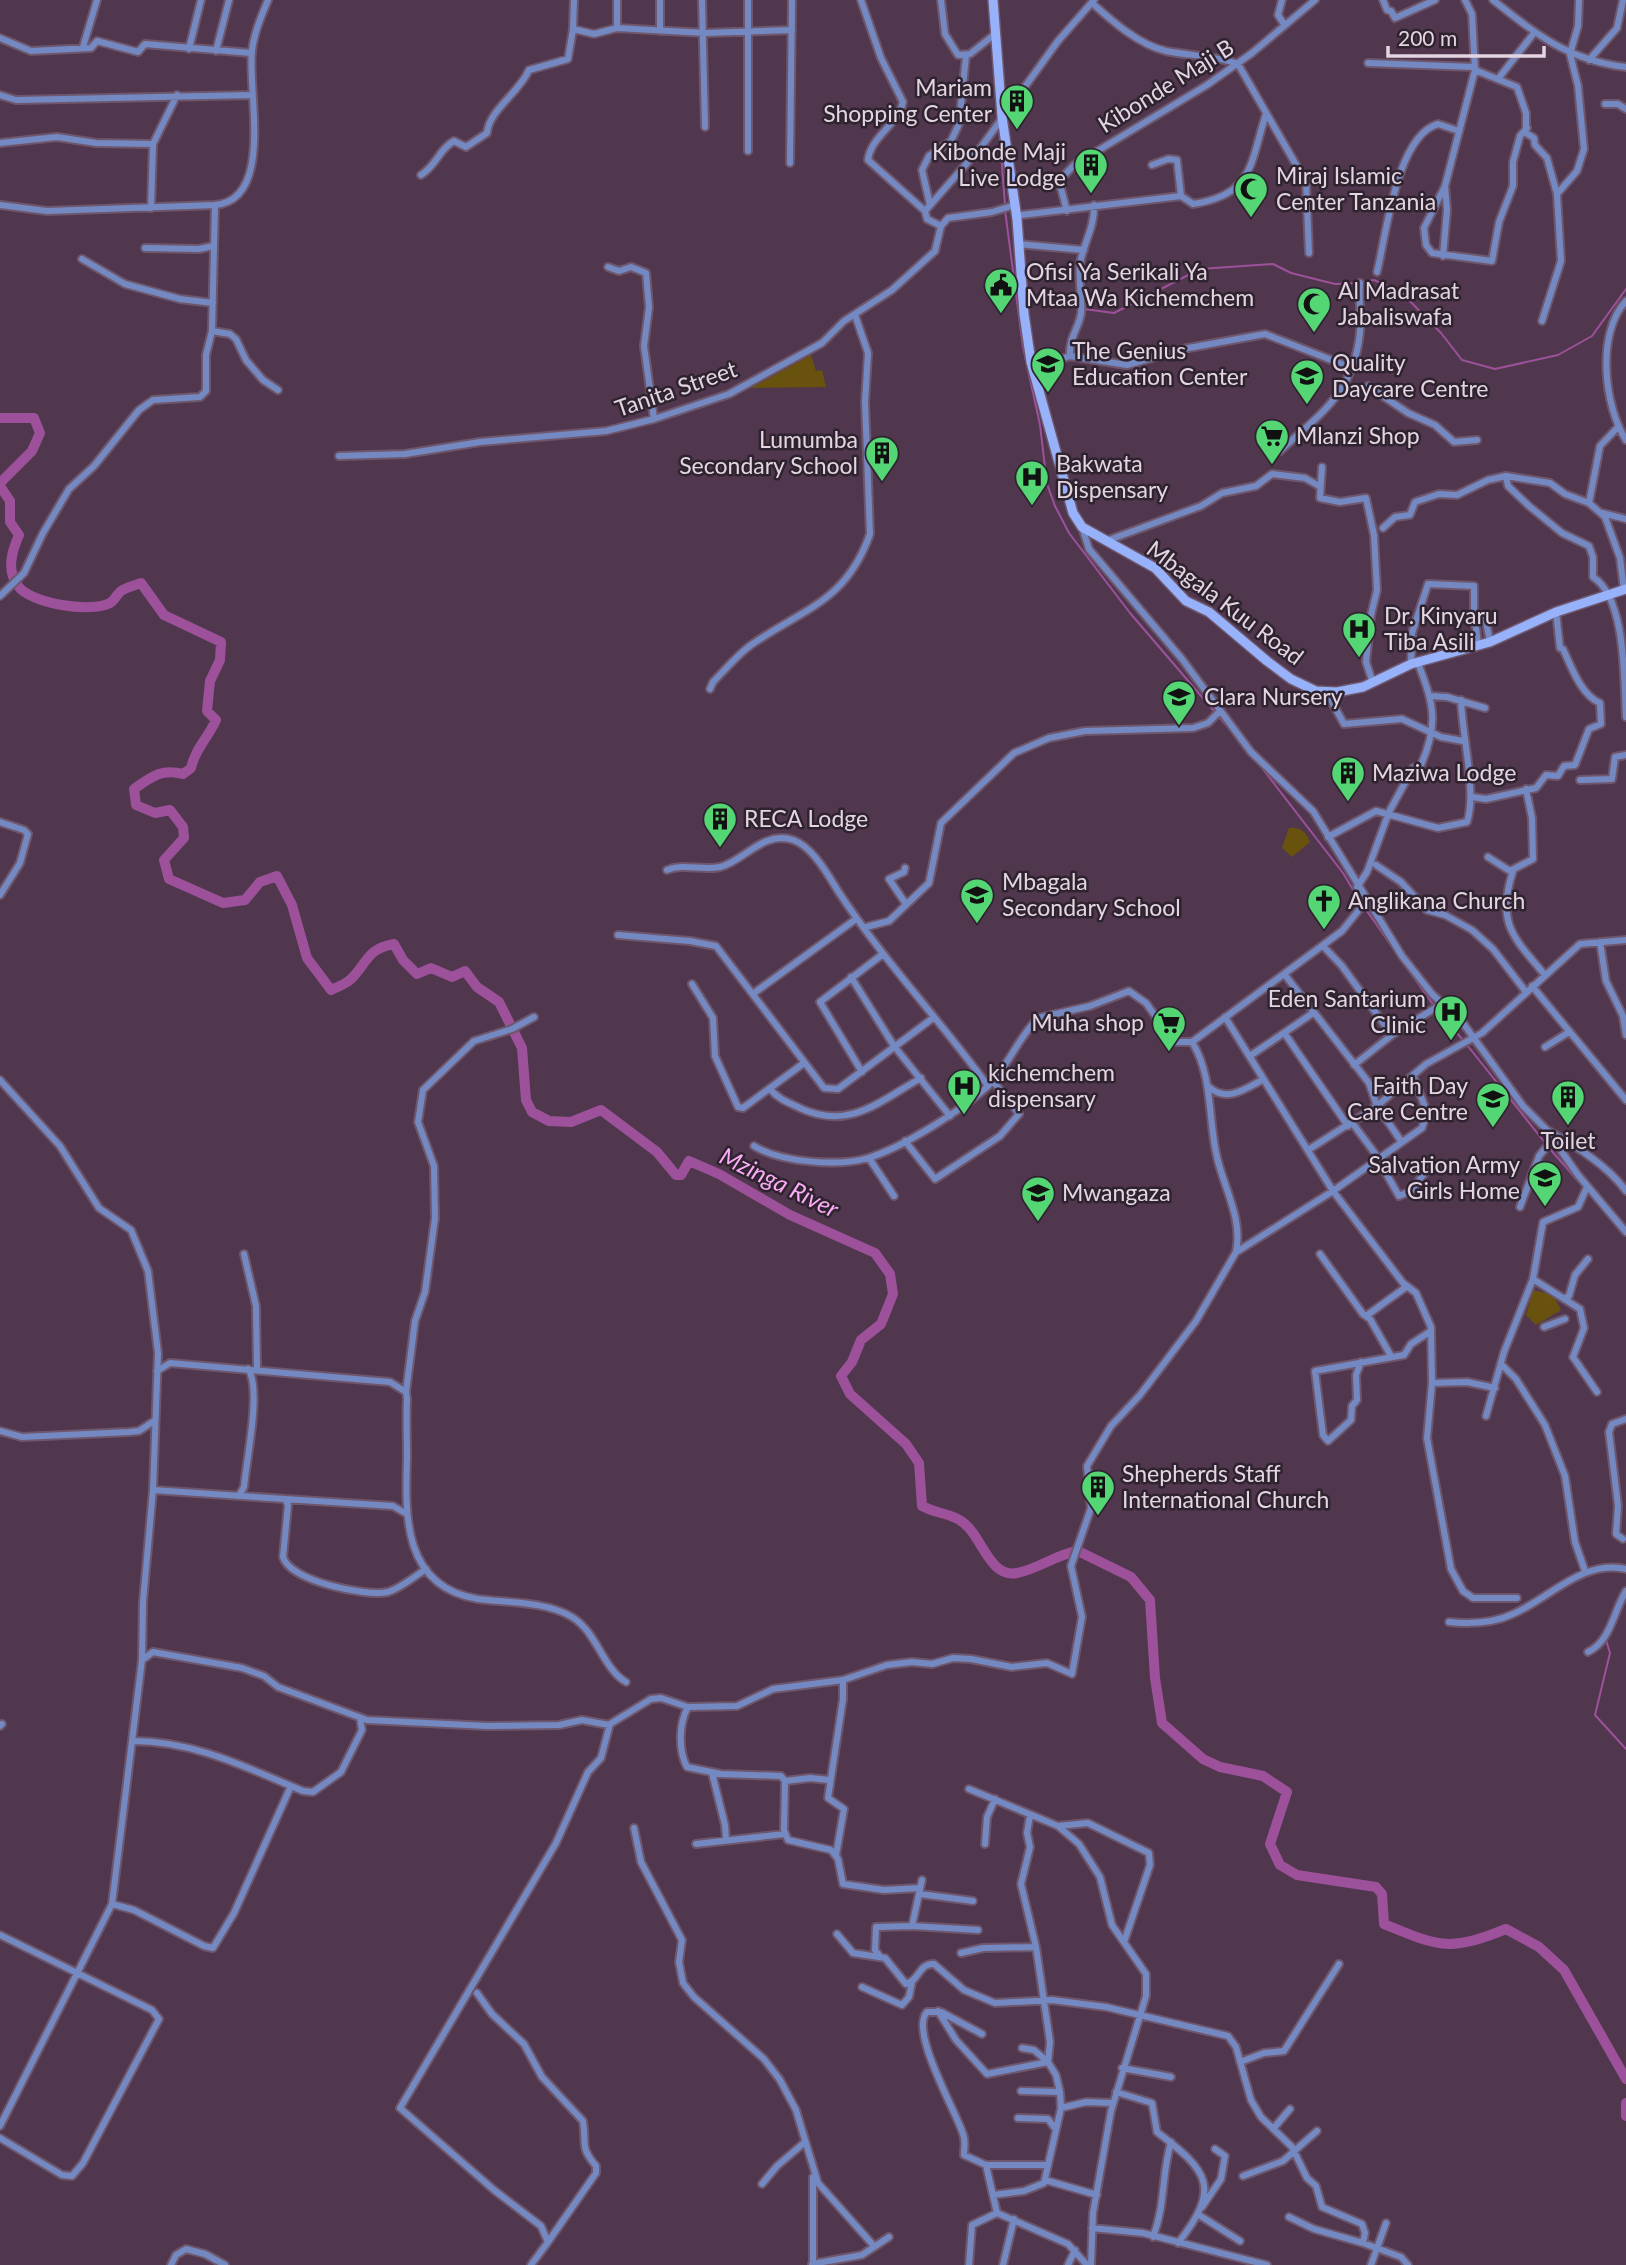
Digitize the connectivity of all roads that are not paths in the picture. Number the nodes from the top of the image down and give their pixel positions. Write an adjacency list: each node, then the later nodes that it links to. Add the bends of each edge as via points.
1 (97, 0): 33 (street)
2 (201, 0): 34 (street)
3 (229, 0): 35 (street)
4 (268, 0): 36 (street)
5 (575, 0): 25 (street)
6 (617, 0): 24 (street)
7 (660, 0): 27 (street)
8 (702, 0): 29 (street)
9 (748, 0): 28 (street)
10 (792, 0): 26 (street)
11 (861, 0): 69 (street, via 903,105 868,160)
12 (941, 0): 38 (street, via 945,34 954,52)
13 (993, 0): 31 (street)
14 (1282, 0): 23 (street, via 1278,15)
15 (1315, 0): 23 (street, Kibonde Maji B)
16 (1383, 0): 17 (street, via 1395,19)
17 (1435, 0)
18 (1465, 0): 43 (street, via 1472,14)
19 (1493, 0): 30 (street)
20 (1579, 0): 37 (street)
21 (1623, 0): 39 (street, via 1617,28)
22 (1093, 1): 41 (street, via 1117,25 1158,49); 51 (street)
23 (1284, 24): 41 (street, Kibonde Maji B)
24 (617, 28): 25 (street, via 594,34); 27 (street)
25 (573, 29): 60 (street, via 568,58 529,70 518,92 490,120 487,133 466,148 454,141 446,145 441,157)
26 (792, 30): 28 (street); 58 (street)
27 (660, 31): 29 (street)
28 (748, 31): 29 (street); 57 (street)
29 (705, 33): 52 (street)
30 (1534, 33): 37 (street); 44 (street)
31 (995, 34): 38 (street); 51 (street)
32 (0, 38): 33 (street, via 31,51)
33 (83, 47): 34 (street, via 91,48 97,41 138,52 145,44)
34 (189, 49): 35 (street)
35 (216, 51): 36 (street)
36 (251, 52): 47 (street)
37 (1570, 54): 39 (street); 62 (street, via 1585,139 1579,169)
38 (966, 57): 69 (street, via 959,124 951,141 929,156 922,170)
39 (1589, 60): 42 (street)
40 (1368, 63): 43 (street)
41 (1238, 64): 50 (street); 70 (street, Kibonde Maji B, via 1074,165 1059,181)
42 (1626, 67)
43 (1474, 68): 44 (street); 54 (street)
44 (1498, 79): 53 (street, via 1517,87)
45 (0, 95): 46 (street, via 16,100)
46 (177, 95): 47 (street); 56 (street)
47 (253, 95): 65 (street, via 255,144 246,182 238,195)
48 (1605, 104): 49 (street)
49 (1626, 109)
50 (1266, 114): 63 (street, via 1256,155 1234,189 1217,200 1193,204); 77 (street, via 1306,182)
51 (1003, 121): 66 (street); 69 (street)
52 (705, 127)
53 (1527, 128): 62 (street, via 1547,158); 78 (street, via 1513,162 1513,186 1499,222 1492,261)
54 (1459, 131): 61 (street); 81 (street, via 1437,124 1419,137 1400,177)
55 (0, 143): 56 (street, via 57,137)
56 (153, 144): 68 (street)
57 (748, 152)
58 (790, 163)
59 (1153, 165): 63 (street, via 1168,159 1178,163)
60 (421, 175)
61 (1445, 187): 78 (street); 78 (street, via 1424,230 1430,251)
62 (1557, 194): 86 (street, via 1560,266)
63 (1181, 196): 67 (street)
64 (0, 205): 68 (street, via 47,211)
65 (215, 205): 68 (street); 74 (street)
66 (1015, 205): 71 (street); 72 (street, via 948,218)
67 (1094, 205): 70 (street); 76 (street)
68 (151, 208)
69 (928, 208): 72 (street, via 927,219)
70 (1067, 211): 71 (street)
71 (1017, 219): 73 (street)
72 (941, 226): 85 (street, Tanita Street, via 935,251 924,263)
73 (1018, 244): 76 (street); 89 (street)
74 (213, 246): 75 (street); 84 (street)
75 (145, 248)
76 (1084, 250): 88 (street, via 1078,281 1082,312 1073,330)
77 (1309, 253)
78 (1443, 256)
79 (82, 259): 84 (street, via 125,284)
80 (608, 267): 93 (street, via 619,271 631,267 646,273 649,307 644,346)
81 (1377, 272)
82 (1360, 283): 90 (street, via 1361,322)
83 (1626, 301): 94 (street, via 1608,341 1606,360)
84 (213, 303): 87 (street)
85 (855, 315): 93 (street, Tanita Street, via 822,343 748,384); 117 (street, via 868,366 870,534 866,546 844,582 828,597 749,646)
86 (1542, 321)
87 (212, 331): 92 (street, via 236,339 246,360); 110 (street, via 206,355 206,391 201,397 153,400 139,410 63,497 21,577)
88 (1070, 356): 89 (street); 90 (street, via 1128,365 1265,334)
89 (1032, 368): 105 (street, via 1073,513)
90 (1353, 368): 97 (street, via 1340,396)
91 (1368, 386): 95 (street, via 1435,425 1454,442)
92 (278, 390)
93 (654, 419): 98 (street, Tanita Street, via 606,431 409,453)
94 (1618, 427): 96 (street); 102 (street, via 1600,446)
95 (1477, 440)
96 (1626, 440)
97 (1280, 452)
98 (339, 456)
99 (1322, 467): 101 (street)
100 (1506, 476): 102 (street, via 1550,483); 106 (street, via 1457,495 1439,494 1415,502 1410,515 1395,517); 109 (street, via 1508,486 1529,506 1562,533 1589,546 1593,577)
101 (1319, 486): 107 (street, via 1305,478 1272,474 1256,486 1222,493 1201,506); 116 (street, via 1324,501 1366,498 1371,513 1377,595 1366,662)
102 (1589, 503): 103 (street)
103 (1602, 513): 104 (street); 108 (street, via 1616,546)
104 (1626, 519)
105 (1082, 527): 107 (street, Mbagala Kuu Road); 122 (street, via 1088,549)
106 (1383, 528)
107 (1106, 541): 118 (street, Mbagala Kuu Road, via 1155,568 1186,601 1219,619 1291,679)
108 (1625, 589): 109 (street, Mbagala Kuu Road)
109 (1610, 594): 112 (street, Mbagala Kuu Road); 123 (street, via 1618,625)
110 (0, 596)
111 (1474, 612): 113 (street, via 1485,616); 114 (street); 115 (street, via 1473,585 1426,585 1412,633)
112 (1556, 612): 113 (street, Mbagala Kuu Road); 128 (street, via 1560,648 1592,701 1600,703 1601,724 1588,730 1574,766 1564,766 1558,776 1546,775 1536,788)
113 (1490, 642): 114 (street, Mbagala Kuu Road)
114 (1478, 644): 115 (street, Mbagala Kuu Road)
115 (1415, 663): 116 (street, Mbagala Kuu Road); 119 (street)
116 (1373, 683): 118 (street, Mbagala Kuu Road)
117 (710, 689)
118 (1326, 691): 124 (street, via 1343,724 1402,719)
119 (1430, 696): 120 (street); 124 (street)
120 (1461, 701): 121 (street); 125 (street)
121 (1485, 708)
122 (1220, 711): 132 (street, via 1251,752 1313,811); 141 (street, via 1208,723 1193,728 1085,731 1049,738 1014,753 943,819 929,883)
123 (1626, 717)
124 (1433, 734): 125 (street); 130 (street, via 1421,765 1413,768)
125 (1463, 741): 129 (street)
126 (1626, 755): 127 (street, via 1615,756 1612,779)
127 (1580, 780)
128 (1526, 789): 129 (street, via 1486,799); 137 (street, via 1535,854 1530,863)
129 (1472, 796): 130 (street, via 1465,824 1434,827)
130 (1389, 812): 132 (street, via 1370,812); 138 (street)
131 (0, 822): 139 (street, via 28,834 20,863)
132 (1328, 837): 138 (street)
133 (1488, 858): 137 (street)
134 (1376, 865): 154 (street, via 1401,882 1427,910 1472,930)
135 (905, 868): 141 (street, via 889,879)
136 (667, 870): 142 (street, via 720,867 755,846 790,839 816,859)
137 (1513, 871): 150 (street, via 1506,922)
138 (1357, 887): 140 (street)
139 (0, 895)
140 (1366, 901): 147 (street); 156 (street, via 1402,956)
141 (906, 904): 143 (street, via 889,921)
142 (856, 919): 143 (street); 155 (street)
143 (866, 927): 148 (street)
144 (618, 935): 155 (street, via 712,944)
145 (1626, 940): 146 (street)
146 (1600, 942): 150 (street, via 1580,944); 164 (street, via 1606,981 1623,1016)
147 (1323, 946): 149 (street); 163 (street)
148 (883, 954): 151 (street); 160 (street)
149 (1285, 975): 157 (street); 159 (street)
150 (1545, 975): 153 (street)
151 (851, 977): 167 (street); 172 (street, via 822,999 820,1006)
152 (692, 984): 179 (street, via 713,1018 715,1056 738,1107)
153 (1532, 986): 154 (street); 161 (street)
154 (1526, 992): 165 (street)
155 (754, 993): 170 (street)
156 (1443, 1003): 163 (street); 165 (street)
157 (1314, 1013): 162 (street); 171 (street)
158 (534, 1017): 220 (street, via 474,1041 423,1090 418,1122 434,1166 435,1218 425,1292 415,1321)
159 (1225, 1017): 166 (street); 169 (street)
160 (933, 1018): 167 (street); 177 (street)
161 (1569, 1032): 168 (street); 180 (street)
162 (1284, 1034): 169 (street); 183 (street)
163 (1392, 1035): 171 (street)
164 (1626, 1035)
165 (1474, 1038): 173 (street); 184 (street, via 1523,1106)
166 (1192, 1042): 177 (street, via 1174,1042 1146,1003 1129,991 1038,1018); 178 (street)
167 (894, 1046): 172 (street); 174 (street)
168 (1545, 1047)
169 (1250, 1056): 176 (street)
170 (804, 1063): 172 (street, via 824,1088 838,1089); 179 (street)
171 (1354, 1065): 181 (street, via 1369,1083)
172 (862, 1072)
173 (1413, 1076): 181 (street); 187 (street, via 1427,1115 1422,1128)
174 (921, 1078): 179 (street, via 844,1118 813,1113 777,1097); 182 (street)
175 (0, 1080): 212 (street, via 60,1146 99,1208 131,1230 148,1271)
176 (1262, 1080): 178 (street, via 1228,1096); 189 (street)
177 (991, 1083): 182 (street); 186 (street, via 1019,1114 1000,1136 935,1179)
178 (1207, 1085): 201 (street, via 1216,1153 1238,1236)
179 (771, 1089)
180 (1626, 1100)
181 (1377, 1106): 183 (street); 187 (street)
182 (950, 1116): 186 (street)
183 (1351, 1125): 189 (street); 191 (street)
184 (1546, 1129): 185 (street); 195 (street, via 1599,1163)
185 (1553, 1139): 193 (street); 197 (street, via 1539,1156)
186 (905, 1141): 190 (street)
187 (1401, 1141): 191 (street)
188 (754, 1146): 190 (street, via 790,1159)
189 (1308, 1150): 194 (street)
190 (869, 1158): 196 (street)
191 (1376, 1159): 192 (street, via 1399,1196 1411,1191); 194 (street)
192 (1426, 1171)
193 (1587, 1187): 199 (street); 205 (street, via 1578,1207 1543,1222)
194 (1334, 1191): 201 (street); 206 (street)
195 (1626, 1191)
196 (894, 1196)
197 (1520, 1207)
198 (1626, 1215): 199 (street)
199 (1619, 1223): 200 (street)
200 (1626, 1232)
201 (1236, 1252): 244 (street, via 1196,1321 1111,1426 1087,1466 1091,1508 1071,1566 1082,1617 1072,1674 1047,1663 1012,1667 953,1658 932,1664 887,1665)
202 (244, 1254): 218 (street, via 256,1306)
203 (1321, 1254): 208 (street)
204 (1588, 1259): 207 (street)
205 (1533, 1279): 207 (street); 216 (street)
206 (1406, 1287): 208 (street); 211 (street, via 1416,1293)
207 (1564, 1298): 226 (street, via 1584,1317 1573,1357)
208 (1366, 1316): 213 (street)
209 (1565, 1319): 210 (street)
210 (1544, 1327)
211 (1431, 1331): 213 (street, via 1411,1344 1408,1353); 223 (street)
212 (158, 1355): 215 (street); 219 (street)
213 (1391, 1356): 214 (street)
214 (1361, 1362): 214 (street, via 1315,1371 1323,1434 1328,1441 1351,1420)
215 (170, 1363): 217 (street); 219 (street)
216 (1501, 1364): 224 (street); 238 (street, via 1517,1379 1545,1425 1565,1476 1575,1542)
217 (248, 1369): 218 (street); 221 (street)
218 (258, 1369): 221 (street); 222 (street)
219 (157, 1371): 229 (street)
220 (411, 1373): 222 (street); 225 (street)
221 (253, 1377): 232 (street)
222 (390, 1382): 225 (street)
223 (1432, 1383): 224 (street, via 1467,1382); 240 (street, via 1427,1438 1451,1569 1462,1591 1474,1598)
224 (1494, 1388): 227 (street)
225 (406, 1392): 234 (street)
226 (1597, 1392)
227 (1486, 1416)
228 (1626, 1419): 235 (street, via 1612,1424 1609,1432 1618,1506 1616,1534)
229 (154, 1421): 230 (street, via 129,1432 22,1437); 231 (street)
230 (0, 1431)
231 (153, 1490): 232 (street); 243 (street)
232 (240, 1494): 233 (street)
233 (285, 1499): 234 (street, via 393,1506); 236 (street, via 283,1557 294,1571 348,1590 387,1592)
234 (405, 1513): 236 (street, via 412,1546)
235 (1623, 1539)
236 (426, 1569): 245 (street, via 460,1595 539,1605 573,1618 614,1675)
237 (1626, 1569): 238 (street)
238 (1585, 1571): 241 (street, via 1512,1615 1477,1623)
239 (1626, 1591): 242 (street, via 1605,1639)
240 (1517, 1598)
241 (1449, 1622)
242 (1588, 1652)
243 (142, 1660): 247 (street, via 153,1652 227,1664); 249 (street)
244 (843, 1680): 246 (street, via 780,1688 737,1706); 251 (street, via 844,1699)
245 (626, 1682)
246 (688, 1707): 248 (street, via 651,1699); 250 (street, via 682,1723 684,1761 691,1769)
247 (360, 1718): 248 (street, via 470,1726 559,1725 582,1720); 253 (street, via 362,1730 335,1779 313,1792)
248 (609, 1725): 324 (street, via 601,1758 588,1772 556,1843 400,2108 541,2226)
249 (133, 1741): 253 (street, via 202,1750); 267 (street)
250 (712, 1773): 252 (street, via 781,1776); 260 (street)
251 (829, 1780): 252 (street); 263 (street, via 829,1802 844,1809)
252 (785, 1781): 259 (street)
253 (291, 1786): 267 (street, via 234,1913 213,1948)
254 (968, 1789): 255 (street)
255 (995, 1800): 256 (street); 262 (street, via 987,1817)
256 (1030, 1815): 257 (street); 274 (street, via 1030,1847 1021,1884)
257 (1058, 1826): 272 (street, via 1079,1844 1100,1877 1112,1924); 272 (street, via 1088,1823 1149,1853 1150,1865)
258 (634, 1828): 304 (street, via 641,1862 682,1940 678,1962 683,1983 764,2059 796,2110)
259 (785, 1834): 260 (street); 263 (street, via 791,1842)
260 (726, 1839): 261 (street)
261 (696, 1844)
262 (985, 1844)
263 (836, 1855): 265 (street, via 843,1884)
264 (922, 1880): 265 (street)
265 (920, 1891): 266 (street); 268 (street)
266 (974, 1901)
267 (112, 1904): 278 (street)
268 (912, 1926): 269 (street); 276 (street, via 876,1927)
269 (978, 1930)
270 (837, 1934): 276 (street, via 853,1953)
271 (2, 1936): 273 (street); 278 (street)
272 (1124, 1942): 284 (street, via 1146,1974 1148,1989)
273 (0, 1947)
274 (1036, 1947): 275 (street); 282 (street)
275 (961, 1953)
276 (878, 1955): 279 (street, via 904,1984)
277 (1339, 1964): 288 (street, via 1284,2051)
278 (77, 1972): 298 (street); 302 (street, via 152,2010 159,2024 72,2176 62,2175)
279 (912, 1982): 280 (street, via 902,2005); 282 (street, via 923,1967 934,1964 978,1998 1003,2005)
280 (862, 1987)
281 (477, 1993): 324 (street, via 524,2045 542,2077 583,2121 582,2144 596,2166 596,2173)
282 (1042, 2000): 284 (street, via 1106,2007); 287 (street, via 1050,2042)
283 (938, 2011): 285 (street); 287 (street, via 987,2074); 308 (street, via 924,2016 923,2034 944,2095 962,2130 964,2155)
284 (1138, 2016): 288 (street, via 1223,2034 1234,2042); 289 (street)
285 (982, 2034)
286 (1022, 2048): 287 (street, via 1034,2050)
287 (1048, 2062): 292 (street)
288 (1240, 2062): 300 (street, via 1251,2100)
289 (1122, 2068): 290 (street); 293 (street)
290 (1171, 2077)
291 (1021, 2091): 292 (street)
292 (1060, 2092): 295 (street)
293 (1116, 2092): 294 (street); 303 (street, via 1152,2103 1157,2132)
294 (1113, 2103): 295 (street, via 1086,2102); 314 (street)
295 (1061, 2108): 299 (street)
296 (1290, 2109): 300 (street)
297 (1018, 2118): 299 (street, via 1048,2119)
298 (0, 2126)
299 (1054, 2127): 309 (street)
300 (1273, 2129): 306 (street)
301 (1317, 2131): 306 (street)
302 (0, 2138)
303 (1171, 2142): 316 (street, via 1193,2160 1204,2177); 322 (street, via 1164,2166 1164,2204)
304 (805, 2143): 307 (street); 312 (street)
305 (1214, 2149): 316 (street, via 1225,2156 1224,2173)
306 (1295, 2152): 310 (street); 326 (street, via 1316,2186 1322,2207 1362,2224)
307 (811, 2161): 327 (street, via 818,2183); 331 (street)
308 (986, 2165): 309 (street); 313 (street)
309 (1046, 2165): 311 (street)
310 (1243, 2176)
311 (1045, 2180): 313 (street, via 1039,2188); 314 (street)
312 (761, 2184)
313 (993, 2195): 315 (street)
314 (1097, 2195): 320 (street)
315 (997, 2213): 318 (street); 330 (street, via 972,2225)
316 (1199, 2213): 323 (street); 325 (street)
317 (1289, 2217): 326 (street)
318 (1014, 2220): 329 (street); 337 (street)
319 (1386, 2222): 328 (street)
320 (1092, 2228): 322 (street); 339 (street)
321 (889, 2237): 327 (street)
322 (1153, 2237): 325 (street)
323 (1240, 2241)
324 (548, 2242): 334 (street)
325 (1178, 2243): 340 (street)
326 (1363, 2243): 328 (street)
327 (874, 2246): 331 (street, via 862,2255)
328 (1377, 2249): 341 (street); 342 (street, via 1401,2257)
329 (1075, 2250): 338 (street); 339 (street)
330 (969, 2257): 335 (street); 336 (street)
331 (812, 2264)
332 (171, 2265): 333 (street, via 186,2249)
333 (225, 2265)
334 (531, 2265)
335 (969, 2265)
336 (977, 2265)
337 (1003, 2265)
338 (1069, 2265)
339 (1089, 2265)
340 (1267, 2265)
341 (1371, 2265)
342 (1408, 2265)

